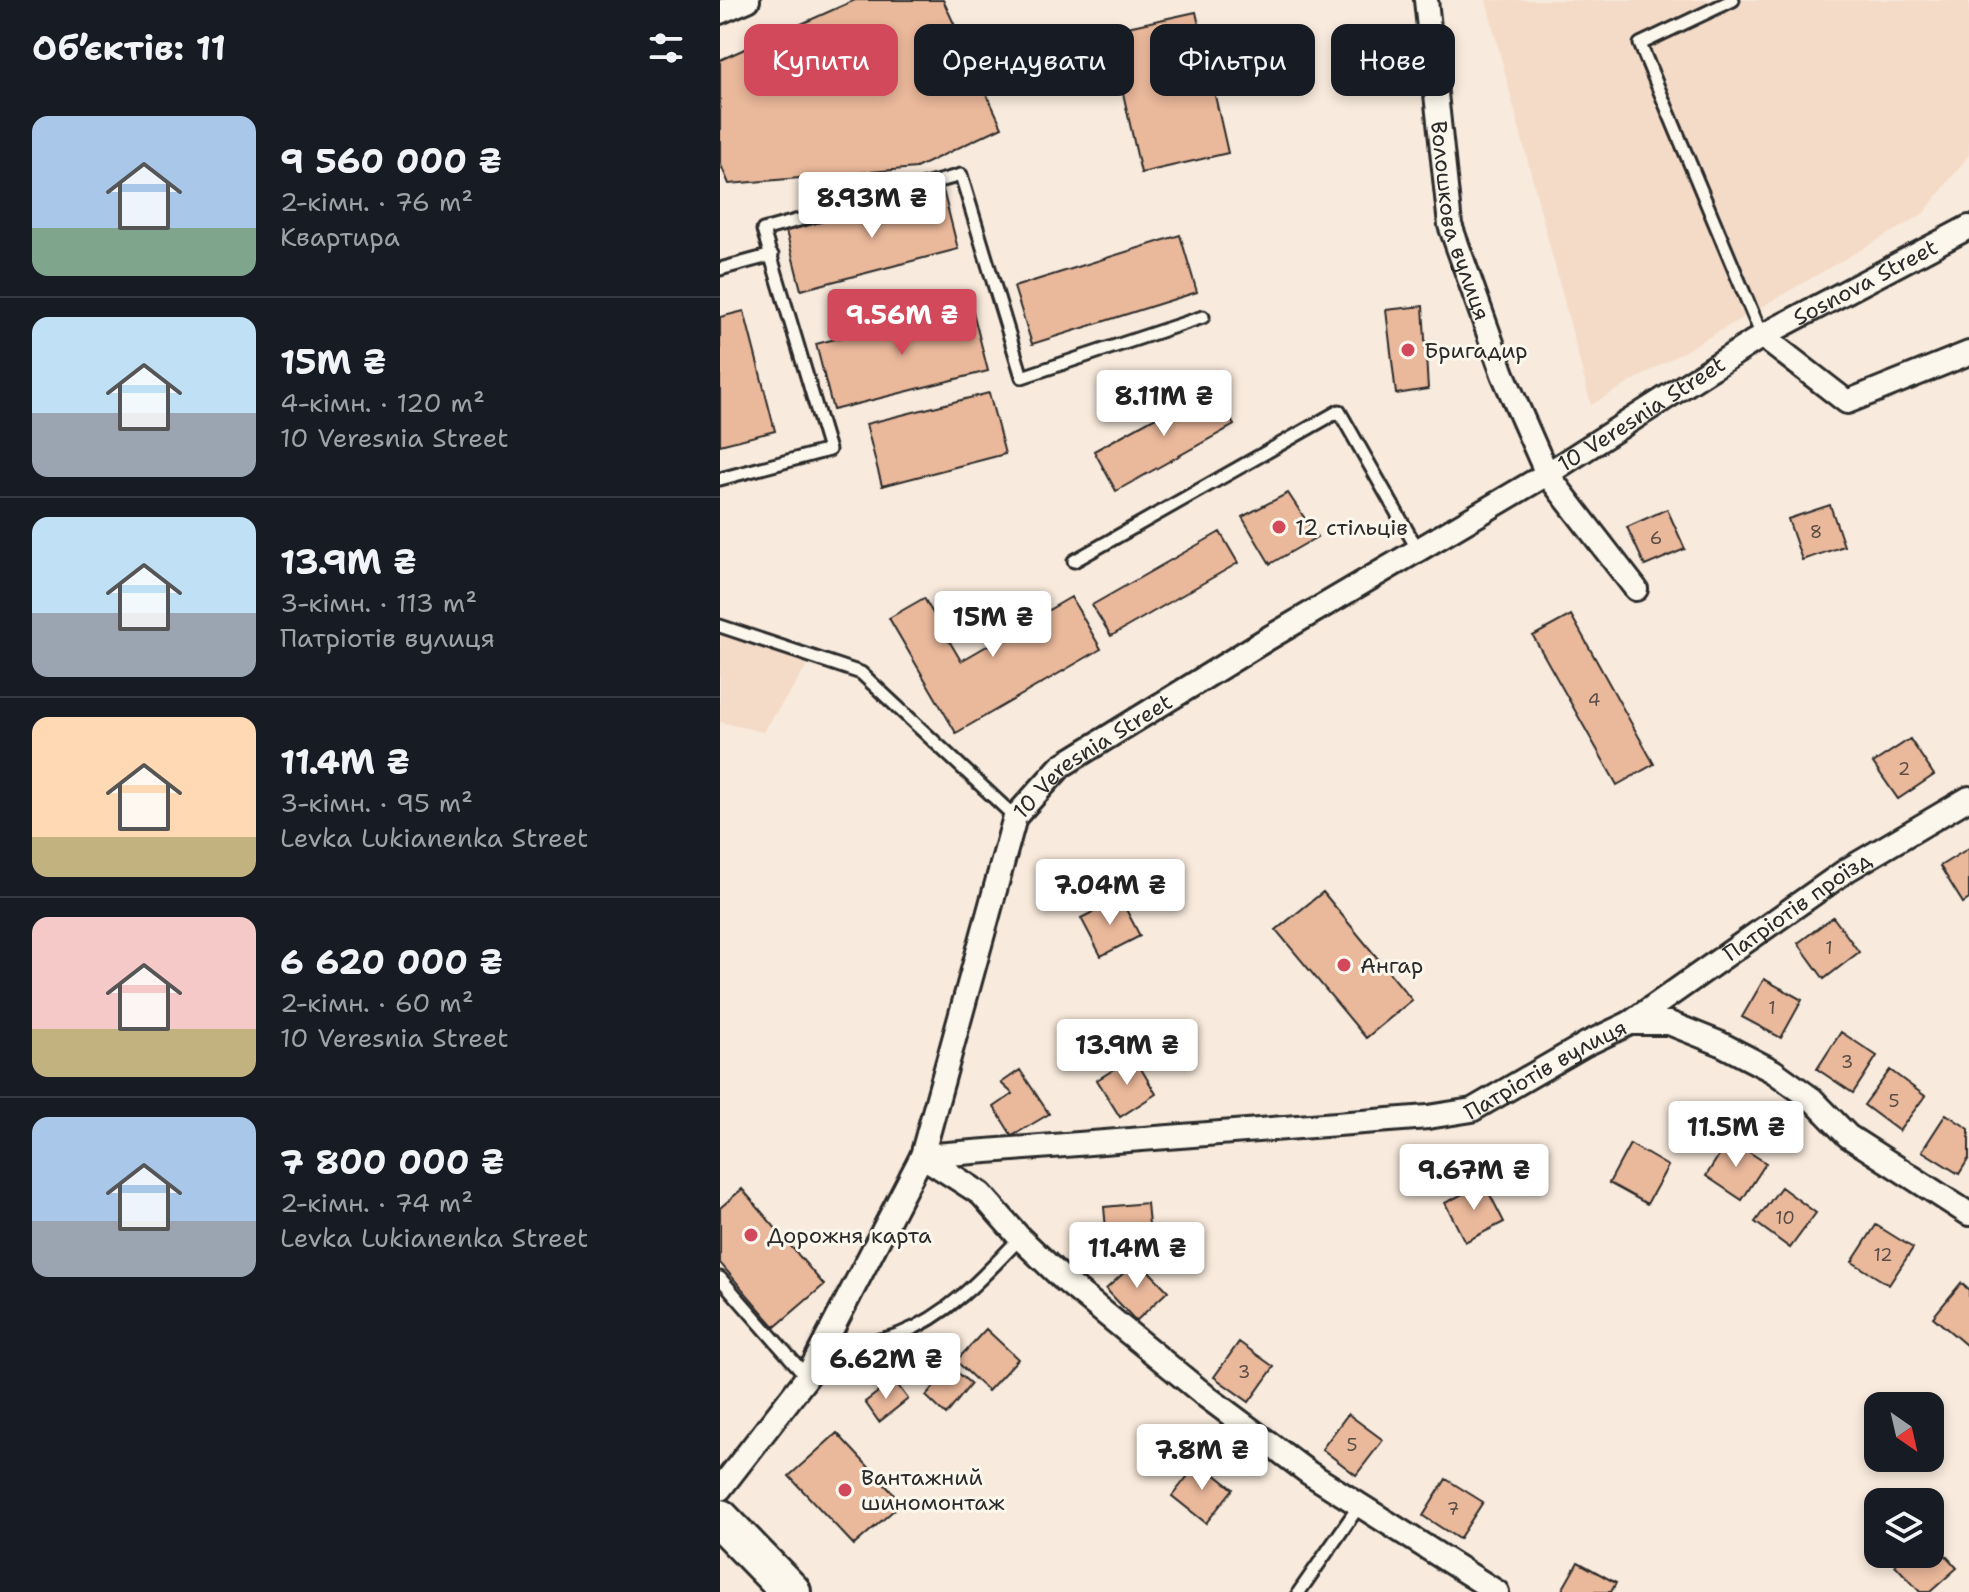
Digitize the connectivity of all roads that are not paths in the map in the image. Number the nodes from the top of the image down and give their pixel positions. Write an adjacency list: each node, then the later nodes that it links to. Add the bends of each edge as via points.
1 (748, 0): 4 (street)
2 (1426, 0): 11 (street, Волошкова вулиця, via 1450,225 1503,374)
3 (1733, 0): 9 (lane, via 1640,44)
4 (720, 12)
5 (1969, 227): 9 (street, Sosnova Street)
6 (772, 255): 7 (lane); 8 (lane, via 763,230 961,175 1022,377); 12 (lane, via 829,450)
7 (720, 269)
8 (1203, 317)
9 (1762, 336): 10 (street, via 1847,402); 11 (street, 10 Veresnia Street)
10 (1969, 353)
11 (1547, 474): 13 (street, 10 Veresnia Street); 15 (street, Волошкова вулиця)
12 (720, 479)
13 (1418, 550): 14 (lane, via 1339,411); 18 (street, 10 Veresnia Street, via 1061,766)
14 (1074, 561)
15 (1636, 589)
16 (720, 626): 18 (lane, via 861,673)
17 (1969, 798): 19 (street, Патріотів проїзд, via 1847,870)
18 (1015, 817): 20 (street, 10 Veresnia Street)
19 (1630, 1023): 20 (street, Патріотів вулиця, via 1472,1110); 21 (street, Патріотів вулиця, via 1669,1023 1773,1071 1812,1099 1848,1136)
20 (922, 1156): 22 (street, via 981,1194); 24 (street, 10 Veresnia Street)
21 (1968, 1210)
22 (1020, 1238): 24 (lane, via 943,1312 899,1334); 27 (street, via 1207,1397)
23 (720, 1278): 25 (lane)
24 (819, 1353): 25 (street, 10 Veresnia Street)
25 (807, 1377): 26 (street, 10 Veresnia Street)
26 (720, 1489)
27 (1359, 1506): 30 (lane); 31 (street)
28 (720, 1519): 29 (highway)
29 (791, 1592)
30 (1299, 1592)
31 (1497, 1592)

